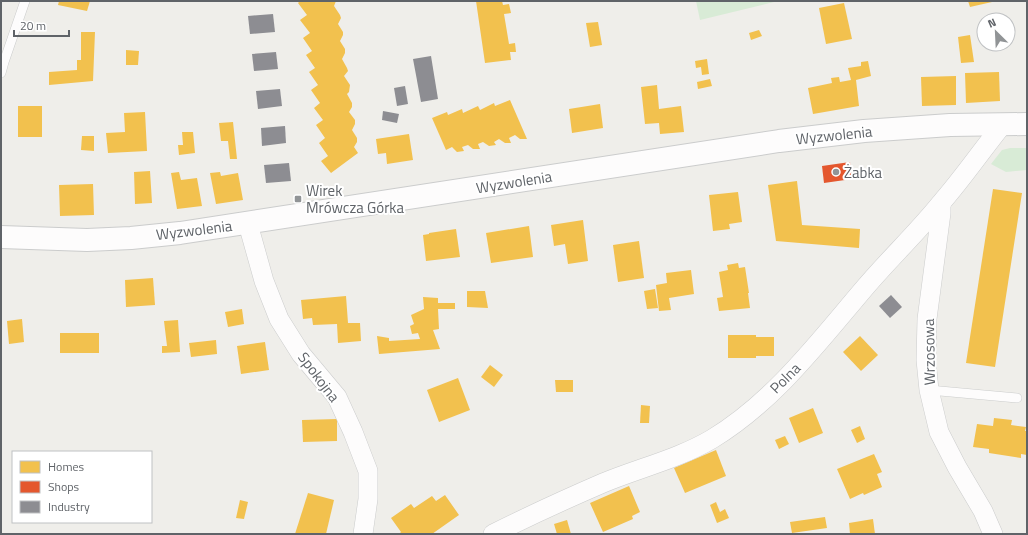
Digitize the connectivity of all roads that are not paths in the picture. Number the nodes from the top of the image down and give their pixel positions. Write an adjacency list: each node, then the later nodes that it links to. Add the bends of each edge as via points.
1 (25, 1): 2 (lane)
2 (1, 73)
3 (1027, 121): 5 (street)
4 (1003, 124): 5 (street, Wyzwolenia); 6 (street, Polna); 7 (street, Wyzwolenia, via 864,131 779,141)
5 (1027, 124)
6 (941, 204): 9 (street, Wrzosowa, via 927,319 926,360); 12 (street, Polna, via 863,289 807,356 776,389 737,422 684,454 604,483)
7 (248, 224): 8 (street, Wyzwolenia, via 131,238 87,240); 11 (street, Spokojna, via 264,281 279,319 301,354 337,397 368,471 368,499)
8 (1, 237)
9 (929, 390): 10 (lane); 13 (street, Wrzosowa, via 940,432)
10 (1017, 398)
11 (363, 534)
12 (493, 534)
13 (994, 534)

